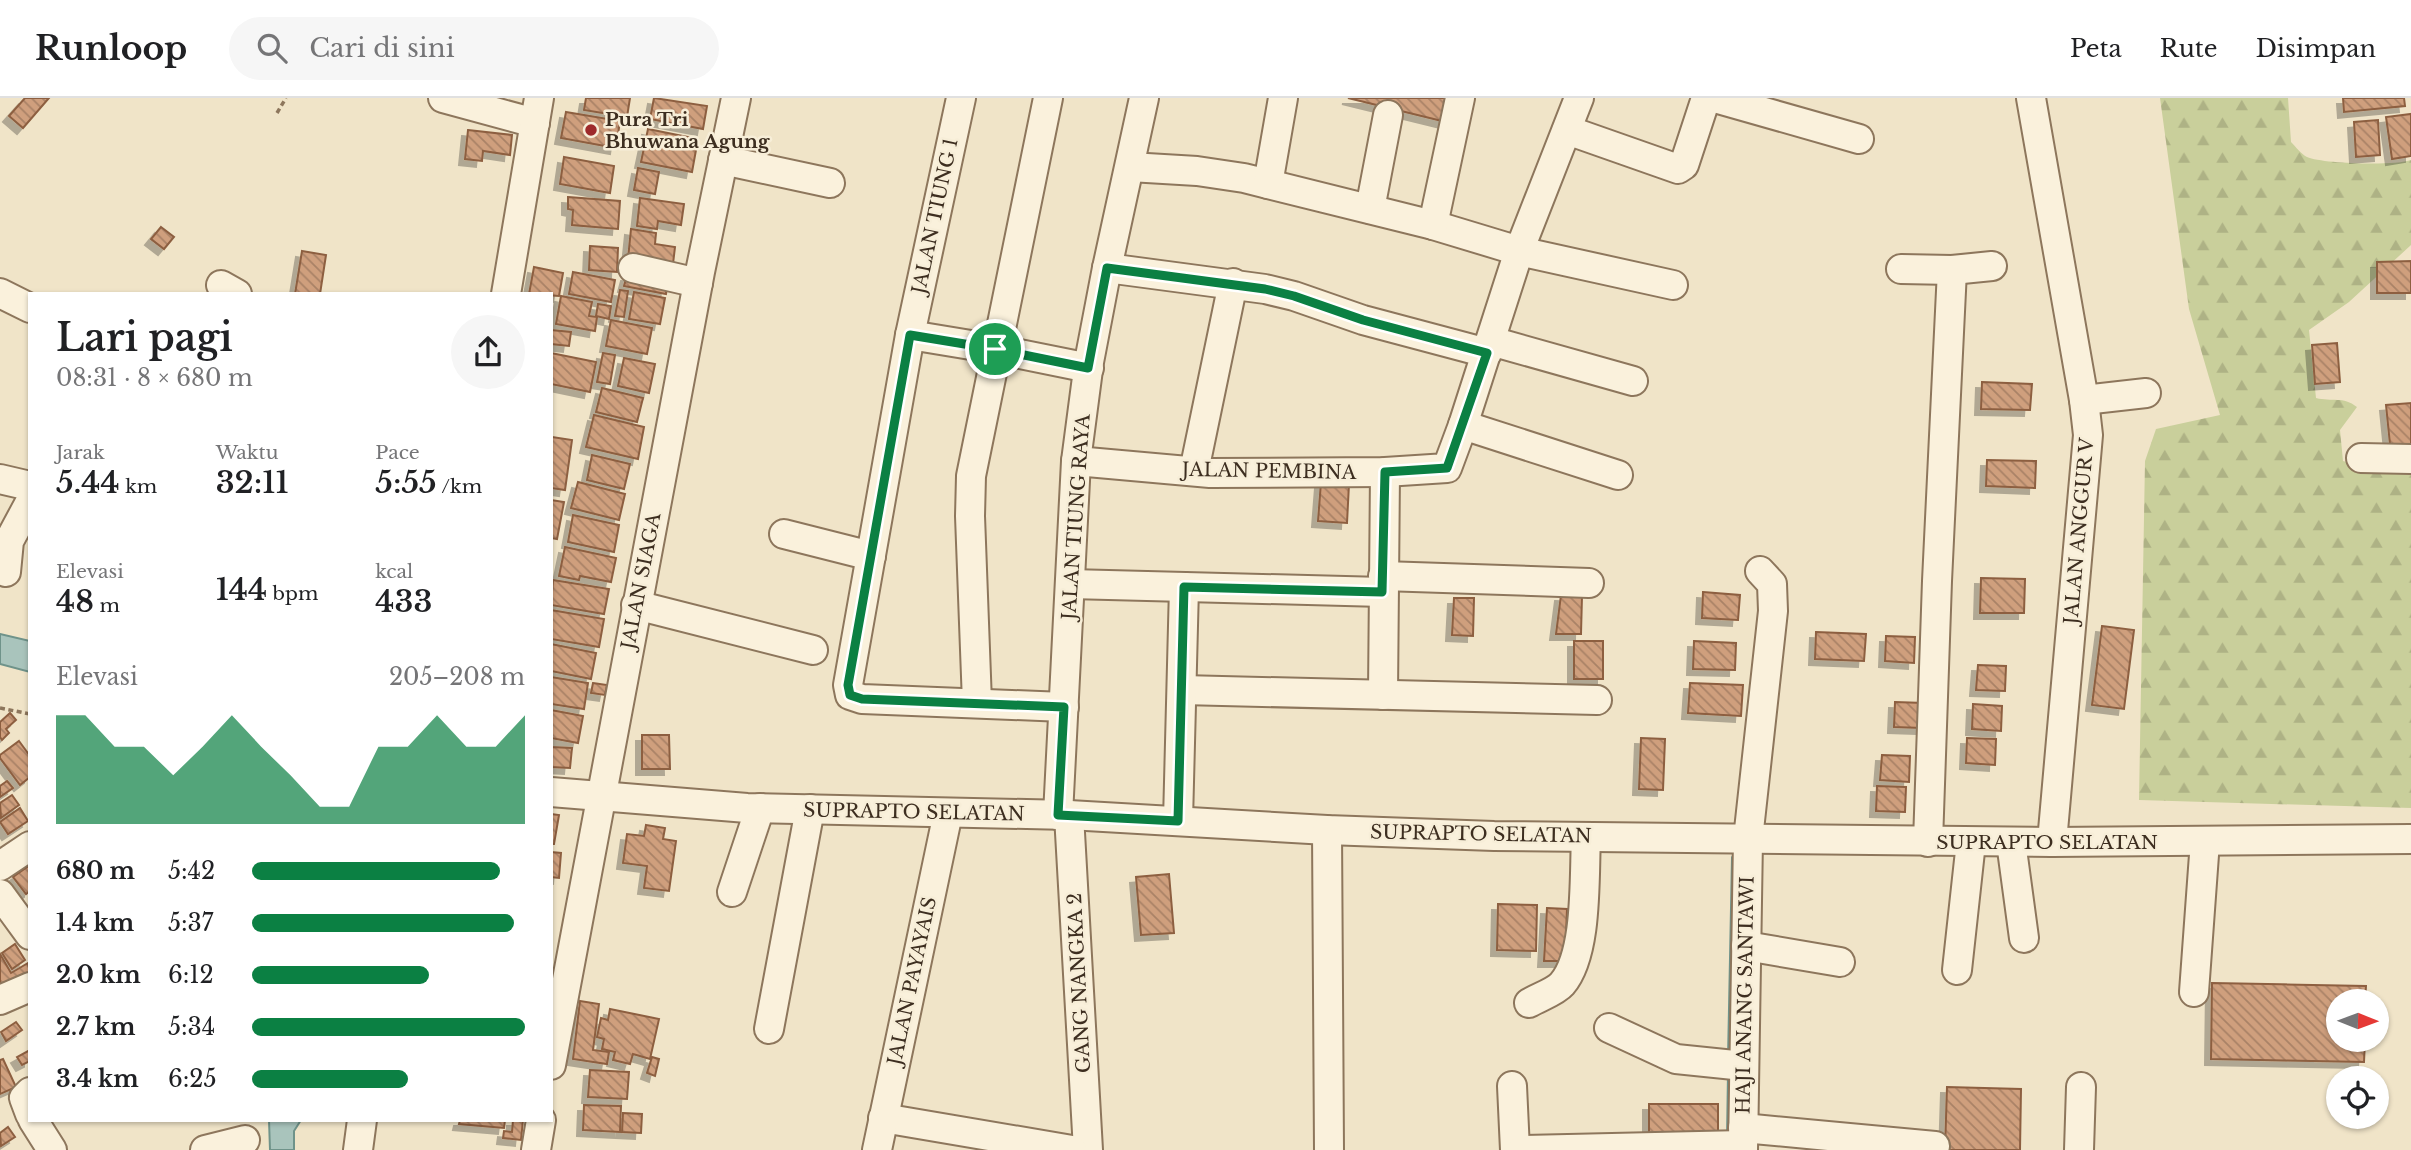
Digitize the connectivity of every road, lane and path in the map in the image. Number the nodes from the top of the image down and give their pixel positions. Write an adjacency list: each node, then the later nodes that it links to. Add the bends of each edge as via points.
1 (286, 98): 14 (path)
2 (443, 98): 13 (street)
3 (736, 98): 18 (street, JALAN SIAGA)
4 (961, 98): 36 (street, JALAN TIUNG 1)
5 (1048, 98): 38 (street)
6 (1144, 98): 19 (street, JALAN TIUNG RAYA)
7 (1283, 98): 21 (street)
8 (1460, 98): 23 (street)
9 (1579, 98): 16 (street, JALAN PEMBINA)
10 (1706, 98): 16 (street, via 1680,169)
11 (1715, 98): 17 (street)
12 (2031, 98): 42 (street, JALAN ANGGUR V)
13 (537, 110): 33 (street)
14 (277, 113)
15 (1388, 115): 22 (street)
16 (1567, 130): 24 (street, JALAN PEMBINA)
17 (1859, 139)
18 (723, 160): 20 (street); 30 (street, JALAN SIAGA)
19 (1130, 167): 21 (street, via 1219,173); 27 (street, JALAN TIUNG RAYA)
20 (830, 183)
21 (1268, 184): 22 (street)
22 (1370, 209): 23 (street)
23 (1433, 225): 24 (street)
24 (1520, 251): 32 (street); 37 (street, JALAN PEMBINA)
25 (1992, 266): 29 (street)
26 (633, 268): 30 (street)
27 (1107, 268): 31 (street); 39 (street, JALAN TIUNG RAYA)
28 (1901, 269): 29 (street)
29 (1952, 270): 82 (street)
30 (698, 283): 61 (street, JALAN SIAGA)
31 (1233, 283): 37 (street, via 1294,296 1363,320); 47 (street)
32 (1673, 285)
33 (506, 292)
34 (0, 293): 35 (street)
35 (28, 307)
36 (910, 335): 38 (street); 54 (street, JALAN TIUNG 1)
37 (1489, 347): 40 (street); 43 (street, JALAN PEMBINA)
38 (995, 349): 39 (street); 66 (street, via 970,495)
39 (1088, 368): 46 (street, JALAN TIUNG RAYA)
40 (1633, 381)
41 (2146, 393): 42 (street)
42 (2084, 400): 85 (street, JALAN ANGGUR V, via 2087,451)
43 (1463, 425): 48 (street, JALAN PEMBINA, via 1447,468); 49 (street)
44 (2361, 458): 45 (street)
45 (2411, 459)
46 (1076, 461): 47 (street, JALAN PEMBINA); 58 (street, JALAN TIUNG RAYA)
47 (1194, 471): 48 (street, JALAN PEMBINA)
48 (1385, 472): 59 (street)
49 (1618, 475)
50 (0, 479): 51 (street)
51 (28, 486)
52 (28, 506): 56 (street, via 9,541)
53 (784, 534): 54 (street)
54 (871, 556): 66 (street, JALAN TIUNG 1, via 850,695)
55 (1760, 571): 79 (street, HAJI ANANG SANTAWI, via 1772,584 1773,611)
56 (6, 572)
57 (1589, 583): 59 (street)
58 (1070, 584): 60 (street); 67 (street, JALAN TIUNG RAYA)
59 (1383, 584): 60 (street); 64 (street)
60 (1184, 587): 63 (street)
61 (636, 605): 62 (street); 71 (street, JALAN SIAGA)
62 (813, 650)
63 (1182, 691): 64 (street); 76 (street)
64 (1383, 695): 65 (street)
65 (1598, 700)
66 (977, 703): 67 (street)
67 (1064, 707): 75 (street, JALAN TIUNG RAYA)
68 (0, 708): 69 (path)
69 (28, 714)
70 (553, 792): 71 (street, SUPRAPTO SELATAN)
71 (600, 797): 72 (street, SUPRAPTO SELATAN); 101 (street, JALAN SIAGA)
72 (760, 808): 73 (street, SUPRAPTO SELATAN); 88 (street)
73 (810, 809): 74 (street, SUPRAPTO SELATAN); 100 (street)
74 (948, 813): 75 (street, SUPRAPTO SELATAN); 105 (street, JALAN PAYAYAIS)
75 (1063, 815): 76 (street, SUPRAPTO SELATAN); 119 (street, GANG NANGKA 2)
76 (1178, 821): 77 (street, SUPRAPTO SELATAN)
77 (1327, 830): 78 (street, SUPRAPTO SELATAN); 120 (street)
78 (1586, 837): 79 (street, SUPRAPTO SELATAN); 98 (street, via 1575,965 1561,986)
79 (1748, 839): 82 (street, SUPRAPTO SELATAN); 92 (street, HAJI ANANG SANTAWI)
80 (2411, 839): 81 (street, SUPRAPTO SELATAN)
81 (2205, 841): 85 (street, SUPRAPTO SELATAN); 96 (street)
82 (1928, 842): 83 (street, SUPRAPTO SELATAN)
83 (1971, 842): 84 (street, SUPRAPTO SELATAN); 94 (street)
84 (2011, 842): 85 (street, SUPRAPTO SELATAN); 91 (street)
85 (2052, 842)
86 (28, 847): 87 (street)
87 (0, 866)
88 (732, 892)
89 (0, 894): 90 (street)
90 (28, 932)
91 (2024, 939)
92 (1746, 946): 93 (street); 102 (street, HAJI ANANG SANTAWI)
93 (1840, 962)
94 (1958, 970)
95 (28, 988): 97 (street)
96 (2194, 992)
97 (0, 1000)
98 (1530, 1003)
99 (1609, 1028): 102 (street, via 1676,1059)
100 (769, 1029)
101 (553, 1054)
102 (1744, 1066): 110 (street, HAJI ANANG SANTAWI)
103 (1512, 1086): 121 (street)
104 (2081, 1087): 123 (street)
105 (883, 1118): 117 (street, JALAN PAYAYAIS); 118 (street)
106 (34, 1122): 113 (street)
107 (362, 1122): 115 (street)
108 (541, 1122): 116 (street)
109 (245, 1140): 114 (street)
110 (1736, 1143): 111 (street); 112 (street)
111 (1935, 1146)
112 (1628, 1149): 122 (street)
113 (52, 1150)
114 (205, 1150)
115 (358, 1150)
116 (536, 1150)
117 (877, 1150)
118 (1072, 1150)
119 (1088, 1150)
120 (1329, 1150)
121 (1515, 1150)
122 (1522, 1150)
123 (2080, 1150)

